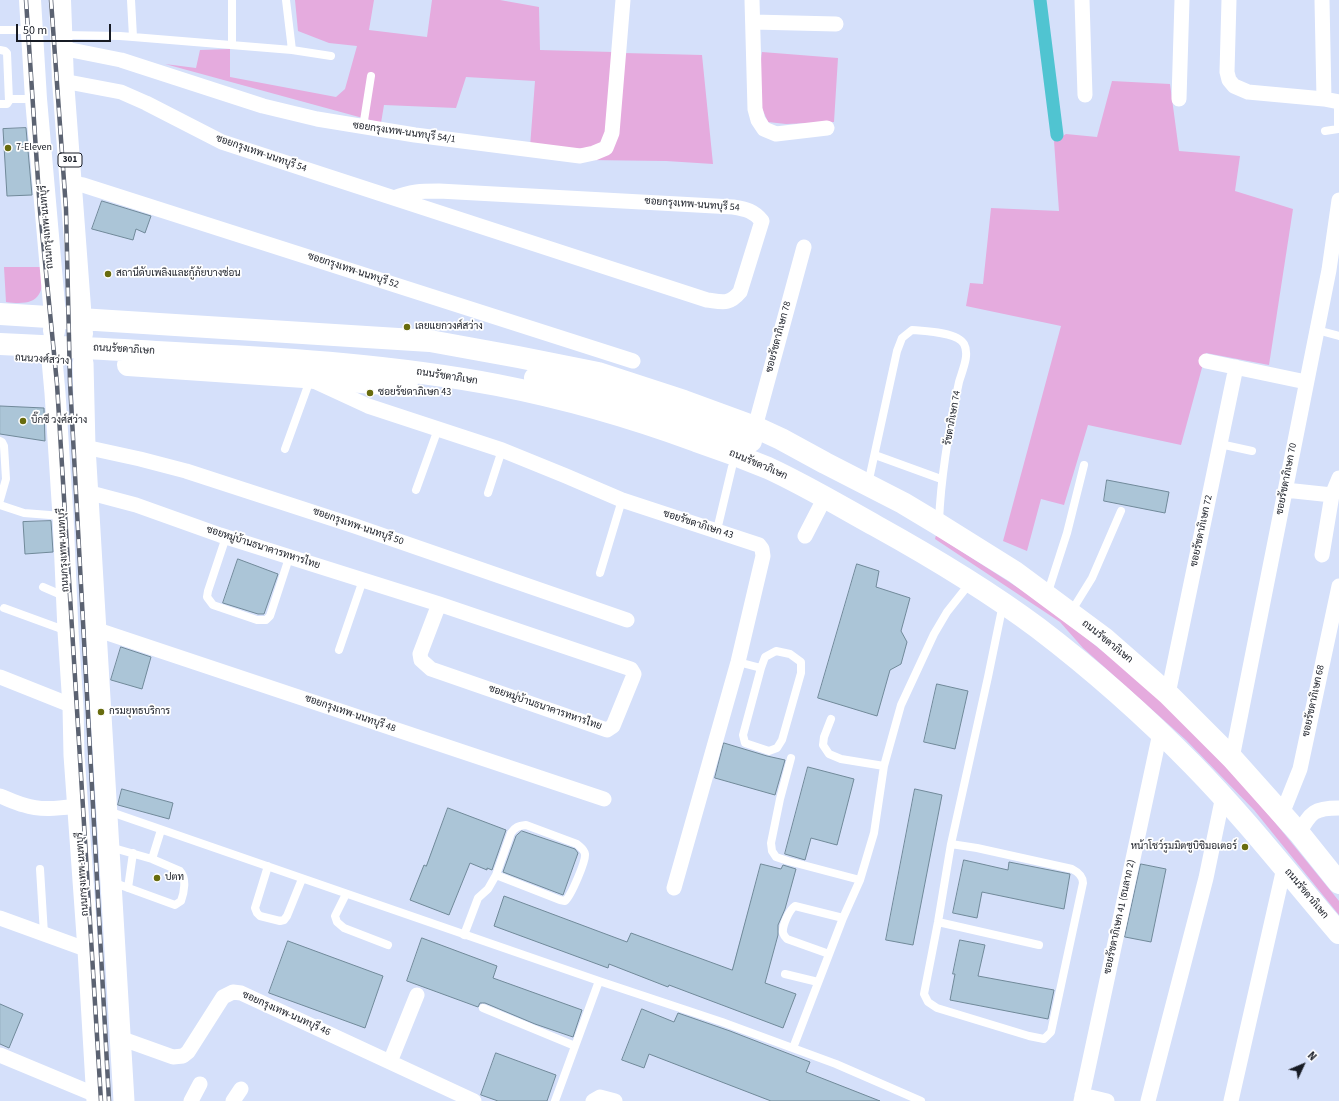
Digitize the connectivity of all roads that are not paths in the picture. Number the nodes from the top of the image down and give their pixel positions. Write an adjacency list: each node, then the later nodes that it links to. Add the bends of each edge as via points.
1 (30, 0): 15 (main road, ถนนกรุงเทพ-นนทบุรี)
2 (60, 0): 17 (main road, 301)
3 (131, 0): 16 (lane)
4 (232, 0): 18 (lane)
5 (286, 0): 20 (lane)
6 (623, 0): 30 (street, ซอยกรุงเทพ-นนทบุรี 54/1, via 612,133 606,148 580,156)
7 (752, 0): 12 (street)
8 (1082, 0): 24 (street)
9 (1182, 0): 27 (street)
10 (1229, 0): 28 (street, via 1227,72 1234,86 1248,92)
11 (1322, 0): 28 (street)
12 (753, 22): 13 (street); 31 (street, via 755,109 764,129 776,134)
13 (836, 24)
14 (0, 30): 15 (lane)
15 (31, 30): 26 (main road, ถนนกรุงเทพ-นนทบุรี)
16 (133, 37): 17 (lane); 18 (lane)
17 (61, 42): 23 (main road, 301); 30 (street, ซอยกรุงเทพ-นนทบุรี 54/1, via 263,106)
18 (232, 45): 20 (lane)
19 (0, 50): 25 (lane, via 7,53)
20 (292, 50): 21 (lane)
21 (331, 56)
22 (371, 76): 30 (lane)
23 (63, 81): 34 (main road, 301); 35 (street, ซอยกรุงเทพ-นนทบุรี 54, via 121,92 222,142)
24 (1085, 95)
25 (9, 99): 26 (lane); 29 (lane, via 7,104)
26 (36, 99): 40 (main road, ถนนกรุงเทพ-นนทบุรี)
27 (1179, 99)
28 (1334, 101): 32 (lane)
29 (0, 104)
30 (363, 127)
31 (827, 128)
32 (1338, 129): 33 (lane)
33 (1325, 130)
34 (71, 183): 41 (main road, 301); 49 (street, ซอยกรุงเทพ-นนทบุรี 52)
35 (394, 198): 35 (street, ซอยกรุงเทพ-นนทบุรี 54, via 408,192 439,191 733,207 748,210 762,221 740,292 733,300 722,302 707,300)
36 (1339, 200): 37 (street, ซอยรัชดาภิเษก 70)
37 (1338, 216): 43 (street, ซอยรัชดาภิเษก 70)
38 (804, 247): 56 (street, ซอยรัชดาภิเษก 78)
39 (0, 314): 40 (main road)
40 (55, 316): 41 (main road, ถนนรัชดาภิเษก); 48 (main road, ถนนกรุงเทพ-นนทบุรี)
41 (81, 319): 44 (main road, ถนนรัชดาภิเษก); 51 (main road, 301)
42 (0, 329): 55 (main road, ถนนรัชดาภิเษก, via 322,348 426,359 557,382)
43 (1317, 330): 45 (lane); 54 (street, ซอยรัชดาภิเษก 70)
44 (315, 334): 53 (main road, via 300,337 287,345 288,362); 56 (main road, ถนนรัชดาภิเษก, via 430,341 598,373)
45 (1339, 336)
46 (0, 344): 55 (main road, ถนนรัชดาภิเษก, via 293,359 402,370 479,382 586,406)
47 (0, 357): 48 (main road, ถนนวงศ์สว่าง)
48 (52, 360): 51 (main road, ถนนวงศ์สว่าง); 81 (main road, ถนนกรุงเทพ-นนทบุรี)
49 (633, 361)
50 (1206, 361): 52 (street)
51 (83, 363): 53 (main road, ถนนรัชดาภิเษก); 60 (main road, 301)
52 (1236, 367): 54 (street); 59 (street, ซอยรัชดาภิเษก 72)
53 (309, 378): 57 (street, ซอยรัชดาภิเษก 43, via 368,406); 61 (lane); 67 (main road, ถนนรัชดาภิเษก, via 439,390 520,404 664,442)
54 (1306, 382): 72 (street, ซอยรัชดาภิเษก 70)
55 (666, 420): 65 (main road, ถนนรัชดาภิเษก); 82 (main road, ถนนรัชดาภิเษก, via 813,490)
56 (754, 427): 65 (main road, ถนนรัชดาภิเษก)
57 (438, 429): 62 (street, ซอยรัชดาภิเษก 43); 71 (lane)
58 (0, 441): 76 (lane, via 4,446 6,479)
59 (1220, 444): 63 (lane); 107 (street, ซอยรัชดาภิเษก 72)
60 (85, 447): 73 (main road, 301); 100 (street, ซอยกรุงเทพ-นนทบุรี 50, via 186,471 356,526)
61 (285, 449)
62 (502, 450): 74 (lane); 77 (street, ซอยรัชดาภิเษก 43)
63 (1252, 451)
64 (875, 455): 69 (lane); 69 (lane, รัชดาภิเษก 74, via 902,338 912,330 956,337 963,343 967,353); 70 (lane, รัชดาภิเษก 74)
65 (825, 463): 70 (main road, ถนนรัชดาภิเษก)
66 (1084, 465): 94 (lane, via 1067,533)
67 (732, 467): 79 (main road, ถนนรัชดาภิเษก); 84 (lane)
68 (1339, 478): 75 (street)
69 (941, 479): 83 (lane, รัชดาภิเษก 74)
70 (868, 485): 83 (main road, ถนนรัชดาภิเษก)
71 (416, 490)
72 (1285, 490): 75 (street); 112 (street, ซอยรัชดาภิเษก 70)
73 (87, 492): 86 (street, ซอยหมู่บ้านธนาคารทหารไทย, via 136,505); 101 (main road, 301)
74 (488, 493)
75 (1332, 495): 87 (street)
76 (0, 500)
77 (622, 500): 84 (street, ซอยรัชดาภิเษก 43); 89 (lane)
78 (0, 505): 81 (lane, via 24,514)
79 (821, 505): 82 (main road, ถนนรัชดาภิเษก); 85 (street)
80 (1121, 511): 99 (lane, via 1092,578)
81 (63, 516): 95 (main road, ถนนกรุงเทพ-นนทบุรี)
82 (868, 522): 91 (main road, ถนนรัชดาภิเษก)
83 (938, 524): 94 (main road, ถนนรัชดาภิเษก, via 981,549)
84 (716, 530): 104 (street, ซอยรัชดาภิเษก 43, via 759,545 762,549 763,556)
85 (805, 536)
86 (226, 537): 88 (street, ซอยหมู่บ้านธนาคารทหารไทย); 88 (lane, via 208,597 213,605 257,620 266,620 270,616)
87 (1322, 555)
88 (288, 558): 90 (street, ซอยหมู่บ้านธนาคารทหารไทย)
89 (600, 573)
90 (363, 580): 97 (street, ซอยหมู่บ้านธนาคารทหารไทย); 103 (lane)
91 (971, 582): 96 (main road, ถนนรัชดาภิเษก); 113 (lane, via 947,612 927,647 901,705)
92 (1339, 586): 120 (street, ซอยรัชดาภิเษก 68, via 1300,769)
93 (43, 587): 95 (lane)
94 (1047, 595): 99 (main road, ถนนรัชดาภิเษก)
95 (66, 598): 102 (main road, ถนนกรุงเทพ-นนทบุรี)
96 (1003, 603): 110 (main road, ถนนรัชดาภิเษก, via 1068,652); 123 (lane)
97 (439, 604): 97 (street, ซอยหมู่บ้านธนาคารทหารไทย, via 420,654 421,660 431,669 607,730 613,726 634,674 631,669)
98 (4, 608): 102 (lane)
99 (1071, 612): 107 (main road, ถนนรัชดาภิเษก)
100 (627, 620)
101 (96, 629): 116 (street, ซอยกรุงเทพ-นนทบุรี 48); 119 (main road, 301)
102 (68, 631): 108 (main road, ถนนกรุงเทพ-นนทบุรี)
103 (338, 650)
104 (738, 662): 105 (lane); 135 (street, ซอยรัชดาภิเษก 43)
105 (761, 668): 105 (lane, via 765,657 776,652 790,654 801,662 801,673 782,740 777,748 769,751 745,743 743,735)
106 (0, 677): 108 (street)
107 (1168, 694): 112 (main road, ถนนรัชดาภิเษก)
108 (73, 706): 117 (main road, ถนนกรุงเทพ-นนทบุรี)
109 (831, 719): 113 (lane, via 823,745 829,754 841,759)
110 (1160, 733): 115 (main road, ถนนรัชดาภิเษก); 159 (street, ซอยรัชดาภิเษก 41 (ธนลาภ 2))
111 (791, 758): 132 (lane, via 780,798 771,843 772,851 776,857 788,862)
112 (1232, 758): 120 (main road, ถนนรัชดาภิเษก)
113 (884, 766): 132 (lane, via 874,833)
114 (0, 796): 117 (street, via 25,806 38,808)
115 (1223, 796): 128 (main road, ถนนรัชดาภิเษก); 168 (street, via 1206,878)
116 (604, 798)
117 (78, 806): 119 (main road); 145 (main road, ถนนกรุงเทพ-นนทบุรี)
118 (1339, 808): 122 (street, via 1320,809 1310,814)
119 (105, 810): 121 (lane); 124 (main road, 301)
120 (1282, 814): 122 (main road, ถนนรัชดาภิเษก)
121 (161, 830): 126 (lane); 127 (lane)
122 (1299, 833): 133 (main road, ถนนรัชดาภิเษก)
123 (951, 844): 139 (lane); 139 (lane, via 1072,870 1082,877 1051,1032 1044,1039 937,1008 928,1002 924,989)
124 (108, 846): 125 (lane); 134 (main road, 301)
125 (133, 853): 126 (lane); 134 (lane)
126 (152, 859): 134 (lane, via 183,874 181,901 175,905)
127 (268, 866): 131 (lane); 131 (lane, via 255,908 260,916 284,920 288,916)
128 (1284, 868): 140 (main road, ถนนรัชดาภิเษก); 169 (street)
129 (40, 869): 141 (lane)
130 (496, 875): 130 (lane, via 511,833 518,826 526,825 577,844 585,852 574,887 565,900); 142 (lane, via 488,889 478,898)
131 (302, 878): 136 (lane)
132 (860, 880): 138 (lane)
133 (1339, 883)
134 (119, 885): 152 (main road, 301)
135 (674, 888)
136 (346, 894): 142 (lane); 143 (lane, via 335,916 337,922 344,928)
137 (0, 918): 141 (street)
138 (843, 918): 146 (lane); 146 (lane, via 795,906 788,914 783,931 787,939)
139 (938, 922): 144 (lane)
140 (1339, 933)
141 (44, 934): 145 (street)
142 (464, 935): 148 (lane)
143 (388, 945)
144 (1039, 945)
145 (88, 950): 158 (main road, ถนนกรุงเทพ-นนทบุรี)
146 (829, 954): 149 (lane)
147 (785, 974): 149 (lane)
148 (599, 981): 153 (lane); 154 (lane)
149 (818, 982): 154 (lane)
150 (417, 995): 156 (street)
151 (483, 1008): 153 (lane)
152 (120, 1038): 156 (street, ซอยกรุงเทพ-นนทบุรี 46, via 173,1057 183,1056 223,997 237,992); 160 (main road, 301)
153 (575, 1046): 163 (lane)
154 (793, 1048): 166 (lane)
155 (0, 1055): 158 (street)
156 (390, 1062): 162 (street, ซอยกรุงเทพ-นนทบุรี 46)
157 (200, 1084): 161 (street)
158 (97, 1098)
159 (1081, 1098): 167 (street)
160 (124, 1101)
161 (191, 1101)
162 (474, 1101)
163 (555, 1101)
164 (593, 1101): 165 (street, via 600,1097)
165 (615, 1101)
166 (921, 1101)
167 (1107, 1101)
168 (1148, 1101)
169 (1231, 1101)

